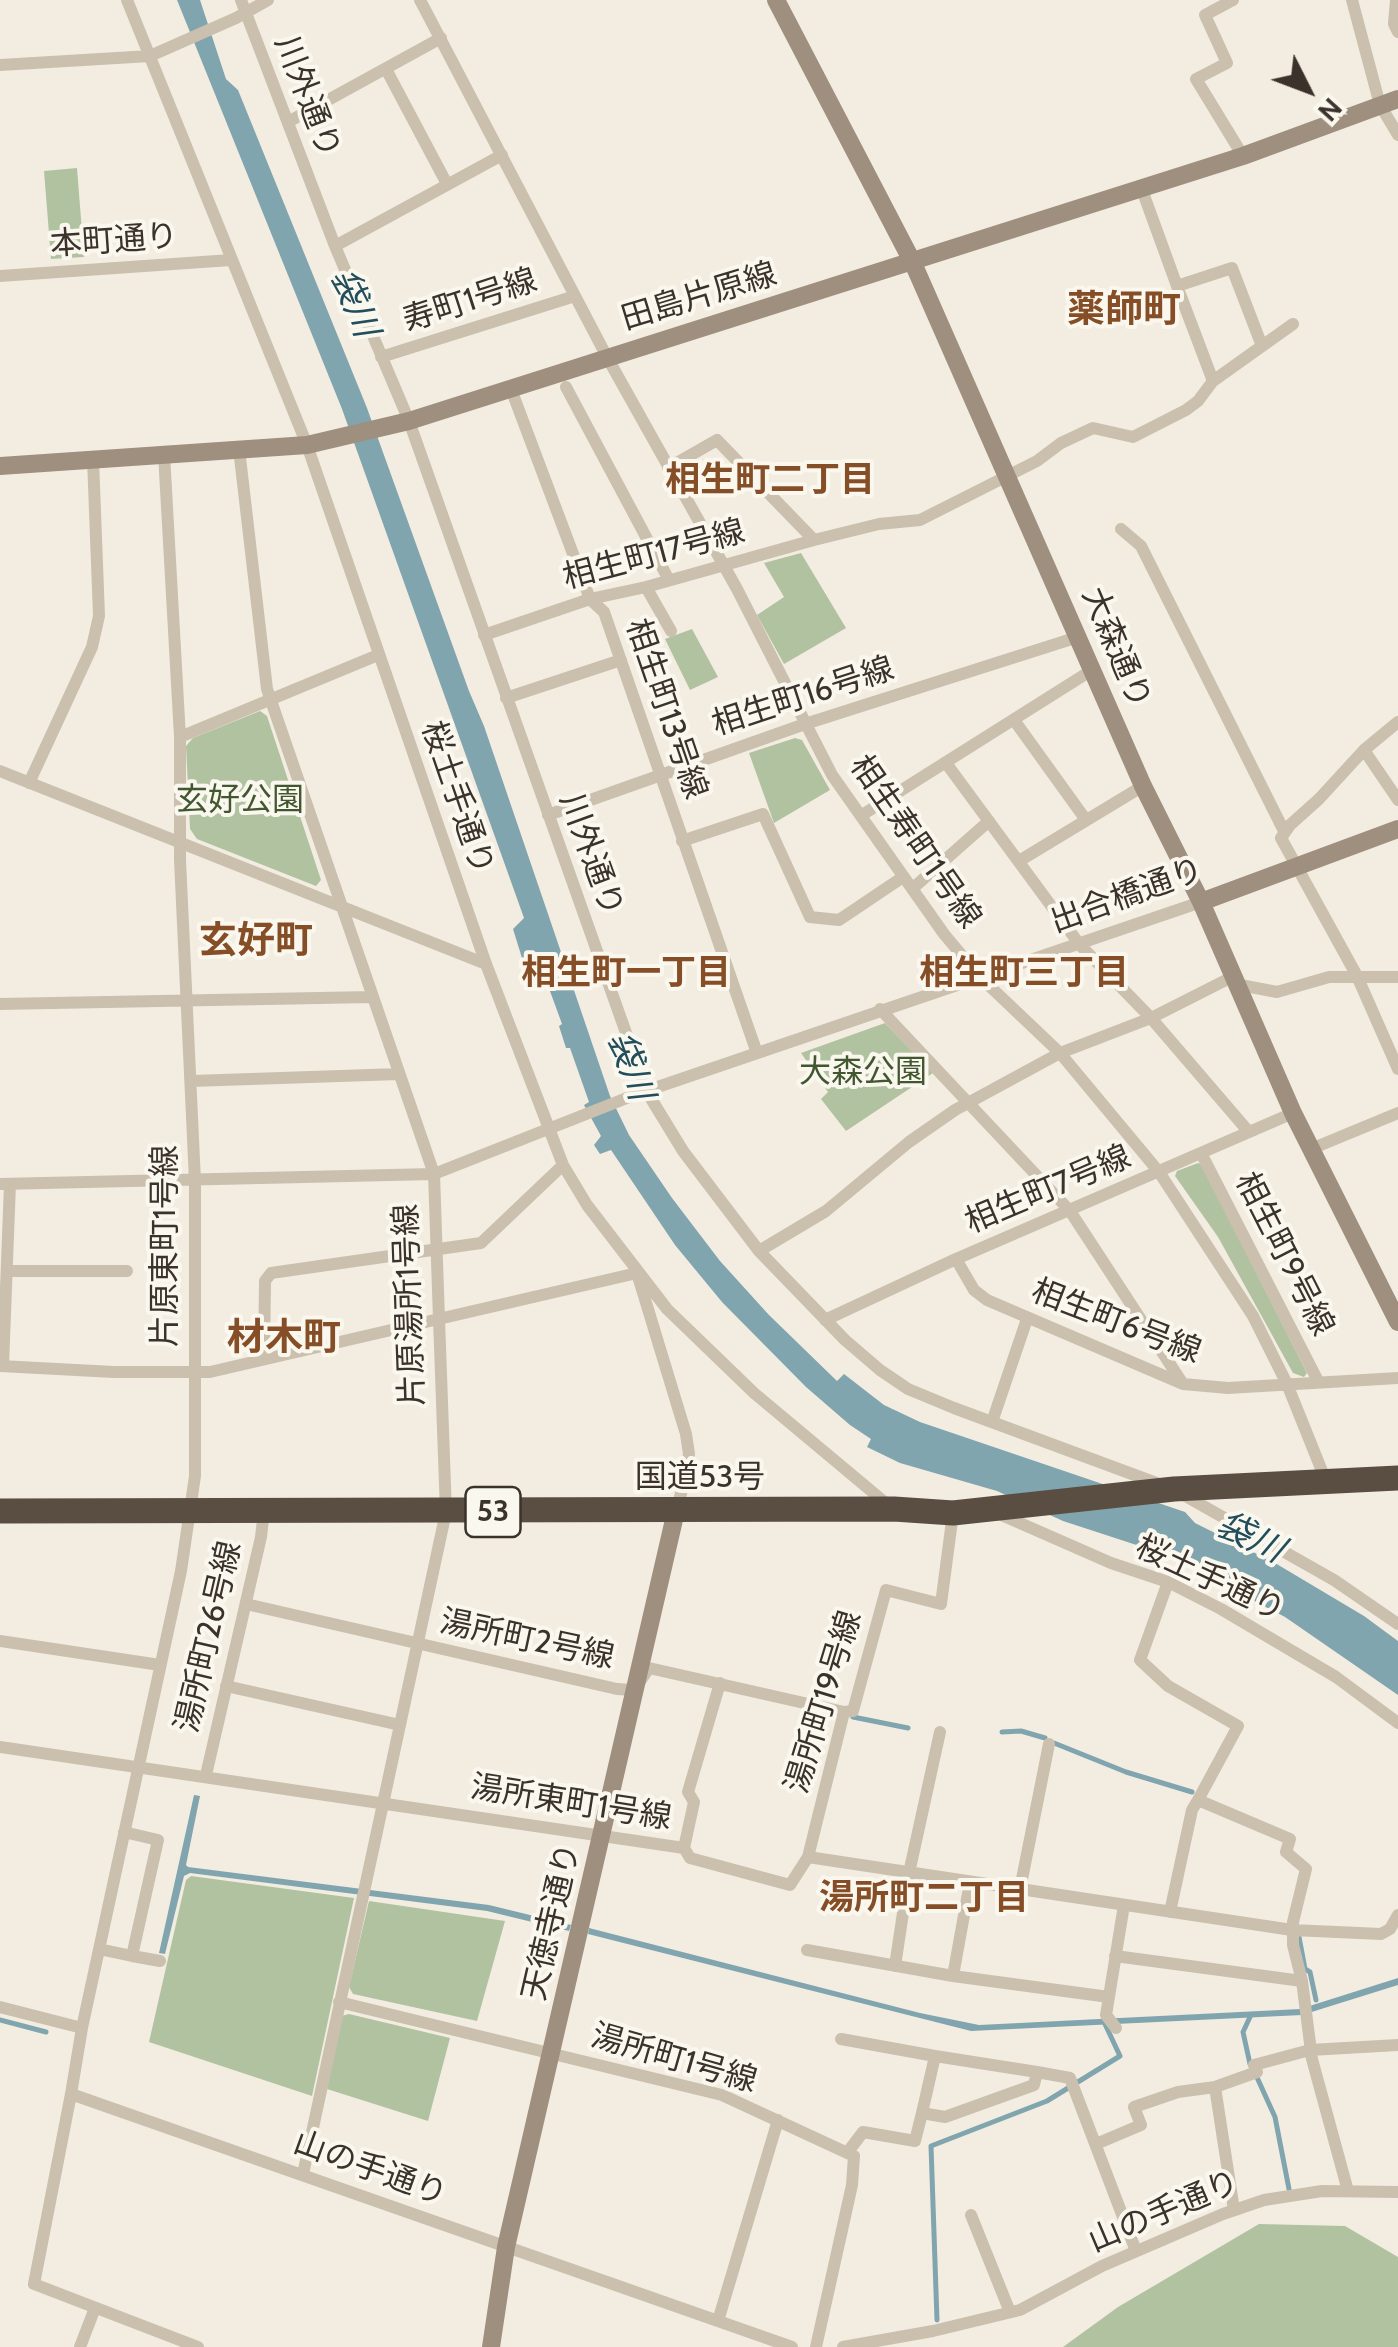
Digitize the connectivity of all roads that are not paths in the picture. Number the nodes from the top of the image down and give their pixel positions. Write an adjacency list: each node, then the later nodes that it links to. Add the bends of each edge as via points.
1 (127, 0): 13 (street, 桜土手通り)
2 (268, 0): 9 (street)
3 (420, 0): 12 (street)
4 (776, 0): 25 (street, 大森通り)
5 (1197, 0): 10 (street)
6 (1233, 0): 10 (street)
7 (1352, 0): 16 (street)
8 (1396, 0): 11 (street)
9 (244, 6): 13 (street, via 228,22); 17 (street, 川外通り)
10 (1204, 15): 20 (street, via 1228,63 1196,80)
11 (1398, 32)
12 (441, 38): 15 (street); 19 (street)
13 (150, 56): 14 (street); 24 (street, 桜土手通り)
14 (0, 65)
15 (386, 68): 17 (street); 21 (street)
16 (1389, 102): 18 (street); 20 (street, 田島片原線)
17 (288, 122): 23 (street, 川外通り)
18 (1398, 136)
19 (502, 154): 21 (street); 28 (street, 相生寿町1号線)
20 (1243, 156): 22 (street, 田島片原線)
21 (447, 184): 23 (street)
22 (1141, 187): 25 (street, 田島片原線); 27 (street)
23 (335, 246): 32 (street, 川外通り)
24 (231, 260): 26 (street, 本町通り); 37 (street, 桜土手通り)
25 (913, 263): 31 (street, 田島片原線); 43 (street, 大森通り)
26 (0, 276)
27 (1177, 286): 30 (street, via 1232,268); 33 (street)
28 (575, 296): 31 (street, 相生寿町1号線); 32 (street, 寿町1号線)
29 (1293, 324): 30 (street, 相生町17号線)
30 (1262, 346): 33 (street, 相生町17号線)
31 (607, 357): 35 (street, 田島片原線); 42 (street, 相生寿町1号線)
32 (382, 358): 36 (street, 川外通り)
33 (1213, 381): 43 (street, 相生町17号線, via 1186,410 1133,437 1092,428)
34 (566, 387): 47 (street)
35 (511, 389): 36 (street, 田島片原線); 49 (street, 相生町13号線)
36 (400, 423): 37 (street, 田島片原線); 51 (street, 川外通り)
37 (307, 445): 38 (street, 田島片原線); 53 (street, 桜土手通り)
38 (239, 449): 39 (street, 田島片原線); 57 (street, 片原湯所1号線)
39 (164, 454): 40 (street, 田島片原線); 61 (street, 片原東町1号線)
40 (93, 459): 41 (street, 田島片原線); 66 (street, via 100,616)
41 (0, 466)
42 (668, 468): 45 (street, via 716,440); 46 (street, 相生寿町1号線)
43 (1008, 474): 45 (street, 相生町17号線, via 920,520); 52 (street, 大森通り)
44 (1120, 529): 74 (street, via 1141,546)
45 (814, 540): 46 (street, 相生町17号線)
46 (722, 566): 47 (street, 相生町17号線); 60 (street, 相生寿町1号線)
47 (669, 580): 48 (street, 相生町17号線)
48 (646, 587): 49 (street, 相生町17号線); 50 (street)
49 (590, 599): 51 (street, 相生町17号線); 54 (street, 相生町13号線, via 604,612)
50 (672, 631)
51 (484, 635): 56 (street, 川外通り)
52 (1078, 637): 55 (street, 大森通り); 60 (street, 相生町16号線)
53 (378, 656): 57 (street); 84 (street, 桜土手通り)
54 (621, 660): 56 (street); 65 (street, 相生町13号線)
55 (1092, 670): 58 (street); 67 (street, 大森通り)
56 (506, 698): 70 (street, 川外通り)
57 (270, 701): 61 (street); 82 (street, 片原湯所1号線)
58 (1014, 720): 63 (street); 72 (street)
59 (1398, 722): 62 (street)
60 (805, 724): 65 (street, 相生町16号線); 69 (street, 相生寿町1号線)
61 (180, 737): 76 (street, 片原東町1号線)
62 (1364, 750): 68 (street); 74 (street)
63 (946, 763): 69 (street); 71 (street)
64 (0, 771): 66 (street)
65 (658, 776): 70 (street, 相生町16号線); 75 (street, 相生町13号線)
66 (29, 783): 76 (street)
67 (1143, 786): 72 (street); 81 (street, 大森通り)
68 (1398, 800)
69 (862, 815): 79 (street, 相生寿町1号線)
70 (548, 816): 100 (street, 川外通り)
71 (989, 820): 77 (street); 80 (street)
72 (1086, 820): 77 (street)
73 (1398, 829): 78 (street, 出合橋通り)
74 (1284, 832): 78 (street, via 1281,838)
75 (682, 841): 79 (street, via 762,814 810,917 839,920); 94 (street, 相生町13号線)
76 (180, 843): 82 (street); 90 (street, 片原東町1号線)
77 (1019, 861): 83 (street)
78 (1298, 865): 81 (street, 出合橋通り); 86 (street)
79 (903, 877): 80 (street, 相生寿町1号線)
80 (912, 890): 85 (street, 相生寿町1号線)
81 (1200, 902): 83 (street, 出合橋通り); 88 (street, 大森通り)
82 (338, 904): 84 (street); 89 (street, 片原湯所1号線)
83 (1080, 945): 85 (street, 出合橋通り); 93 (street)
84 (486, 964): 104 (street, 桜土手通り)
85 (980, 976): 92 (street, 出合橋通り); 95 (street, 相生寿町1号線)
86 (1357, 976): 87 (street); 88 (street, via 1278,992); 96 (street)
87 (1398, 977)
88 (1234, 981): 93 (street); 102 (street, 大森通り)
89 (372, 997): 90 (street); 98 (street, 片原湯所1号線)
90 (189, 998): 91 (street); 99 (street, 片原東町1号線)
91 (0, 1004)
92 (880, 1009): 94 (street, 出合橋通り); 101 (street)
93 (1151, 1018): 95 (street); 105 (street)
94 (757, 1053): 100 (street, 出合橋通り)
95 (1060, 1053): 101 (street); 109 (street, 相生寿町1号線)
96 (1395, 1053): 97 (street)
97 (1398, 1070)
98 (399, 1074): 99 (street); 110 (street, 片原湯所1号線)
99 (192, 1080): 111 (street, 片原東町1号線)
100 (642, 1093): 104 (street, 出合橋通り); 115 (street, 川外通り)
101 (968, 1102): 113 (street); 115 (street, via 826,1211)
102 (1293, 1113): 105 (street, 相生町7号線); 106 (street, 大森通り)
103 (1398, 1113): 106 (street)
104 (551, 1128): 108 (street, 桜土手通り); 110 (street, 出合橋通り)
105 (1248, 1131): 107 (street, 相生町7号線)
106 (1311, 1148): 123 (street, 大森通り)
107 (1200, 1153): 109 (street, 相生町7号線); 128 (street, 相生町9号線)
108 (563, 1165): 114 (street, via 481,1243); 119 (street, 桜土手通り)
109 (1159, 1172): 113 (street, 相生町7号線); 130 (street, 相生寿町1号線, via 1237,1288)
110 (434, 1174): 111 (street, 出合橋通り); 114 (street, 片原湯所1号線)
111 (195, 1181): 112 (street, 出合橋通り); 126 (street, 片原東町1号線)
112 (5, 1184): 117 (street)
113 (1070, 1211): 116 (street, 相生町7号線); 129 (street)
114 (437, 1250): 120 (street, 片原湯所1号線); 124 (street, via 271,1273 264,1281)
115 (759, 1251): 121 (street, 川外通り)
116 (956, 1259): 121 (street, 相生町7号線); 122 (street, 相生町6号線, via 977,1292)
117 (9, 1271): 118 (street); 125 (street)
118 (127, 1271)
119 (637, 1273): 120 (street); 136 (street, 桜土手通り, via 754,1392); 139 (street, via 686,1434 689,1454)
120 (439, 1319): 124 (street); 141 (street, 片原湯所1号線)
121 (825, 1320): 131 (street, 川外通り, via 908,1389)
122 (1027, 1320): 129 (street, 相生町6号線); 131 (street)
123 (1398, 1322)
124 (264, 1359): 126 (street)
125 (2, 1366): 126 (street)
126 (194, 1374): 140 (street, 片原東町1号線)
127 (1398, 1378): 128 (street, 相生町6号線)
128 (1318, 1381): 130 (street, 相生町6号線)
129 (1183, 1384): 130 (street, 相生町6号線)
130 (1287, 1384): 133 (street, 相生寿町1号線)
131 (992, 1422): 134 (street, 川外通り)
132 (1398, 1478): 133 (highway, 国道53号 / 53)
133 (1326, 1480): 134 (highway, 国道53号 / 53)
134 (1174, 1489): 135 (highway, 国道53号 / 53); 145 (street, 川外通り)
135 (986, 1508): 142 (highway, 国道53号 / 53); 143 (street, 桜土手通り)
136 (894, 1509): 139 (highway, 国道53号 / 53); 142 (highway, 国道53号 / 53)
137 (264, 1510): 140 (highway, 国道53号 / 53); 141 (highway, 国道53号 / 53); 144 (street, 湯所町26号線)
138 (0, 1511): 140 (highway, 国道53号 / 53)
139 (676, 1511): 141 (highway, 国道53号 / 53); 151 (street, 天徳寺通り)
140 (188, 1512): 148 (street, 片原東町1号線)
141 (446, 1512): 147 (street, 片原湯所1号線)
142 (954, 1513): 152 (street, 湯所町19号線, via 941,1604 886,1590 853,1711)
143 (1168, 1582): 153 (street, 桜土手通り, via 1279,1640); 160 (street, via 1140,1660 1168,1686 1238,1726)
144 (246, 1604): 147 (street, 湯所町2号線); 150 (street, 湯所町26号線)
145 (1398, 1624)
146 (0, 1641): 148 (street)
147 (418, 1644): 151 (street, 湯所町2号線); 154 (street, 片原湯所1号線)
148 (160, 1664): 158 (street, 片原東町1号線)
149 (720, 1683): 151 (street, 湯所町2号線, via 648,1668); 152 (street, 湯所町2号線); 164 (street, via 688,1792 694,1802)
150 (226, 1686): 154 (street); 159 (street, 湯所町26号線)
151 (634, 1690): 163 (street, 天徳寺通り)
152 (844, 1712): 165 (street, 湯所町19号線)
153 (1398, 1723)
154 (400, 1725): 161 (street, 片原湯所1号線)
155 (940, 1732): 166 (street)
156 (1048, 1744): 168 (street)
157 (0, 1747): 158 (street, 湯所東町1号線)
158 (137, 1766): 159 (street, 湯所東町1号線); 162 (street, 片原東町1号線)
159 (206, 1775): 161 (street, 湯所東町1号線)
160 (1198, 1800): 170 (street); 172 (street, via 1290,1839 1286,1852 1306,1869)
161 (383, 1802): 163 (street, 湯所東町1号線); 182 (street, 片原湯所1号線)
162 (124, 1832): 173 (street, 片原東町1号線); 175 (street, via 158,1840)
163 (603, 1835): 164 (street, 湯所東町1号線); 189 (street, 天徳寺通り)
164 (684, 1848): 165 (street, 湯所東町1号線, via 690,1858 790,1884)
165 (808, 1857): 166 (street)
166 (909, 1873): 167 (street); 178 (street)
167 (970, 1882): 168 (street); 179 (street)
168 (1020, 1889): 169 (street)
169 (1124, 1905): 170 (street); 176 (street)
170 (1170, 1912): 172 (street)
171 (1398, 1914): 172 (street, via 1381,1934)
172 (1292, 1930): 180 (street)
173 (100, 1949): 175 (street); 184 (street, 片原東町1号線)
174 (806, 1950): 178 (street)
175 (132, 1956): 177 (street)
176 (1116, 1956): 180 (street); 181 (street)
177 (160, 1961)
178 (895, 1966): 179 (street)
179 (953, 1976): 181 (street)
180 (1302, 1981): 188 (street)
181 (1109, 1997): 185 (street, via 1106,2015)
182 (340, 2002): 189 (street, 湯所町1号線); 198 (street, 片原湯所1号線)
183 (0, 2007): 184 (street)
184 (82, 2028): 193 (street)
185 (1116, 2028)
186 (840, 2038): 190 (street)
187 (1398, 2045): 188 (street)
188 (1310, 2050): 192 (street, via 1254,2064 1257,2072); 199 (street)
189 (553, 2053): 195 (street, 湯所町1号線, via 722,2095); 203 (street, 天徳寺通り)
190 (935, 2056): 191 (street); 194 (street)
191 (1038, 2072): 194 (street, via 1034,2084 946,2117); 196 (street, via 1070,2078)
192 (1215, 2086): 196 (street, via 1134,2106 1141,2124); 201 (street)
193 (71, 2094): 198 (street, 山の手通り); 205 (street, via 34,2284)
194 (922, 2113): 197 (street, via 915,2141 863,2132)
195 (778, 2120): 197 (street, 湯所町1号線); 207 (street)
196 (1096, 2144): 204 (street)
197 (847, 2153): 212 (street, via 854,2156 852,2185)
198 (303, 2174): 203 (street, 山の手通り)
199 (1348, 2190): 200 (street, 山の手通り); 201 (street, 山の手通り)
200 (1398, 2192)
201 (1234, 2210): 204 (street, 山の手通り)
202 (970, 2215): 206 (street)
203 (506, 2247): 207 (street, 山の手通り); 210 (street, 天徳寺通り)
204 (1136, 2251): 206 (street, 山の手通り)
205 (95, 2308): 208 (street); 209 (street)
206 (1010, 2312): 213 (street, 山の手通り)
207 (718, 2321): 211 (street, 山の手通り)
208 (80, 2347)
209 (198, 2347)
210 (491, 2347)
211 (788, 2347)
212 (816, 2347)
213 (842, 2347)

